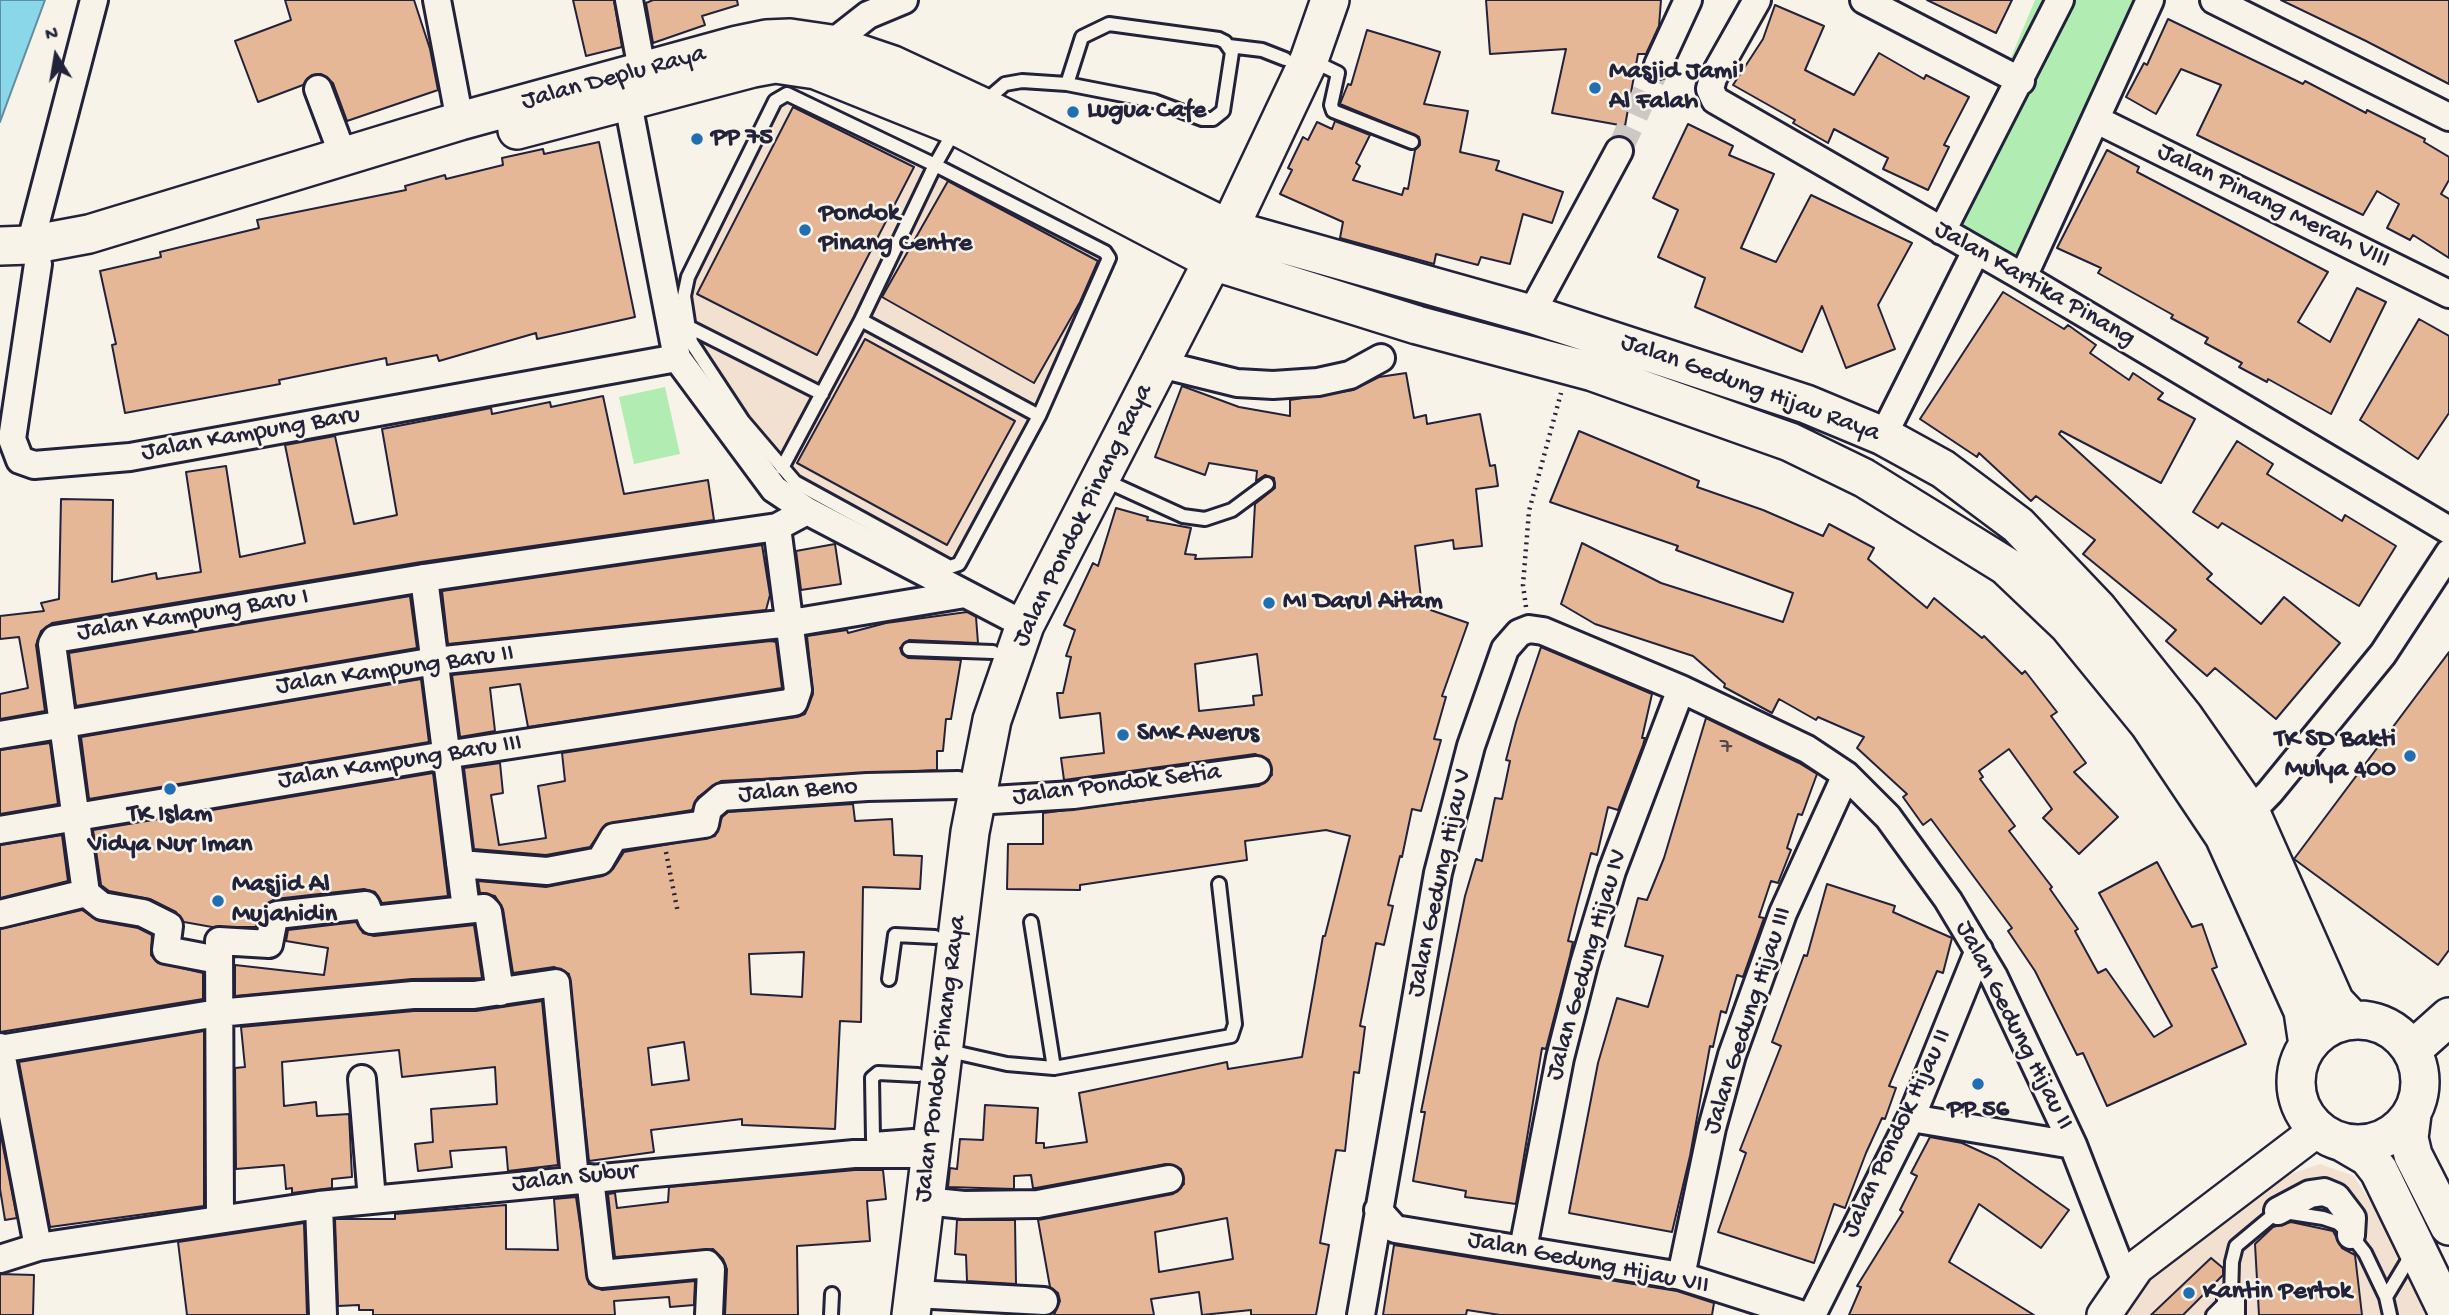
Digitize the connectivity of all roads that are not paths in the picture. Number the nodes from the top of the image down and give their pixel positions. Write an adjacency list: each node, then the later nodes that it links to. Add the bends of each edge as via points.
1 (94, 0): 35 (street, Jalan Kampung Baru)
2 (437, 0): 27 (street)
3 (629, 0): 18 (street)
4 (904, 0): 13 (street)
5 (1307, 0): 16 (main road, Jalan Pondok Pinang Raya)
6 (1330, 0): 16 (main road, Jalan Pondok Pinang Raya)
7 (1688, 0): 17 (street)
8 (1757, 0): 32 (street, Jalan Kartika Pinang, via 1713,79 1710,89 1715,100)
9 (1864, 0): 19 (street)
10 (2060, 0): 19 (street)
11 (2150, 0): 26 (street)
12 (2214, 0): 24 (street)
13 (866, 7): 15 (street)
14 (1230, 46): 16 (lane); 20 (lane, via 1219,39 1109,24 1082,37); 20 (lane, via 1223,111 1213,119 1154,101)
15 (823, 57): 18 (main road, Jalan Deplu Raya, via 766,39); 22 (main road, Jalan Deplu Raya, via 753,68); 23 (main road, Jalan Deplu Raya)
16 (1297, 59): 28 (lane, via 1338,73 1331,105 1334,111); 33 (main road, Jalan Pondok Pinang Raya)
17 (1657, 65)
18 (642, 70): 22 (street); 25 (main road, Jalan Deplu Raya)
19 (2021, 80): 32 (street)
20 (1067, 84): 23 (lane, via 1005,84)
21 (317, 89): 30 (street)
22 (628, 103): 25 (main road, Jalan Deplu Raya); 43 (street)
23 (971, 117): 31 (lane, via 947,142); 33 (main road, Jalan Deplu Raya)
24 (2449, 117)
25 (507, 120): 27 (main road, Jalan Deplu Raya); 35 (main road, Jalan Deplu Raya, via 91,252)
26 (2097, 120): 37 (street); 38 (street, Jalan Pinang Merah VIII)
27 (460, 121): 30 (main road, Jalan Deplu Raya)
28 (1412, 142)
29 (1619, 151): 39 (street)
30 (344, 158): 35 (main road, Jalan Deplu Raya)
31 (935, 165): 40 (lane); 41 (lane, via 791,94 781,96 688,277 684,296); 48 (lane, via 1110,258)
32 (1942, 231): 34 (street, Jalan Kartika Pinang)
33 (1210, 240): 39 (main road, Jalan Gedung Hijau Raya); 45 (main road, Jalan Pondok Pinang Raya); 46 (main road, Jalan Gedung Hijau Raya, via 1418,325); 59 (main road, Jalan Pondok Pinang Raya)
34 (1976, 251): 37 (street, Jalan Kartika Pinang); 49 (street)
35 (23, 252): 36 (main road, Jalan Deplu Raya); 43 (street, Jalan Kampung Baru, via 12,439 20,460 34,465 130,457)
36 (0, 270)
37 (2023, 277): 55 (street, Jalan Kartika Pinang)
38 (2449, 294)
39 (1531, 314): 42 (main road, Jalan Gedung Hijau Raya)
40 (862, 320): 47 (lane); 48 (lane)
41 (687, 326): 43 (lane); 47 (lane)
42 (1600, 335): 46 (main road); 49 (main road, Jalan Gedung Hijau Raya, via 1806,404)
43 (689, 358): 50 (lane); 53 (street, via 774,489)
44 (1381, 358): 45 (street, via 1350,375 1273,385 1237,383)
45 (1160, 364): 51 (main road, Jalan Pondok Pinang Raya)
46 (1581, 369): 72 (main road, Jalan Gedung Hijau Raya, via 1790,442 1864,478 2006,566 2068,625)
47 (822, 394): 50 (lane)
48 (1039, 415): 50 (lane, via 959,564 950,567 795,482)
49 (1883, 436): 72 (main road, Jalan Gedung Hijau Raya, via 1943,469 2018,525 2098,610 2184,717)
50 (782, 468)
51 (1100, 478): 52 (lane, via 1194,518 1218,517); 59 (main road, Jalan Pondok Pinang Raya)
52 (1267, 484)
53 (807, 511): 54 (street); 58 (street)
54 (777, 527): 57 (street, Jalan Kampung Baru I); 60 (street)
55 (2449, 530)
56 (2449, 552): 72 (street, via 2383,654)
57 (424, 578): 63 (street); 65 (street, Jalan Kampung Baru I, via 55,639 52,644)
58 (965, 594): 59 (street); 60 (street)
59 (1016, 621): 62 (main road, Jalan Pondok Pinang Raya); 70 (main road, Jalan Pondok Pinang Raya, via 992,720)
60 (791, 623): 63 (street, Jalan Kampung Baru II); 67 (street, Jalan Kampung Baru III, via 798,697 790,703)
61 (909, 649): 62 (lane)
62 (993, 652): 70 (main road, Jalan Pondok Pinang Raya, via 973,715)
63 (436, 661): 65 (street, Jalan Kampung Baru II); 67 (street)
64 (1681, 688): 69 (street, Jalan Gedung Hijau II, via 1807,749); 104 (street, Jalan Gedung Hijau V, via 1543,631 1519,633 1505,649 1464,771 1438,873); 111 (street, Jalan Gedung Hijau IV, via 1631,818 1584,964 1554,1085)
65 (64, 724): 66 (street, Jalan Kampung Baru II); 71 (street, Jalan Kampung Baru I)
66 (0, 735)
67 (445, 755): 71 (street, Jalan Kampung Baru III); 74 (street)
68 (1257, 770): 70 (street, Jalan Pondok Setia, via 1064,796)
69 (1846, 775): 81 (street, Jalan Gedung Hijau II, via 1908,842); 113 (street, Jalan Gedung Hijau III, via 1783,913 1732,1055 1706,1152)
70 (968, 784): 74 (street, Jalan Beno, via 722,797 708,809 705,824 614,837 600,861 547,871); 80 (main road, Jalan Pondok Pinang Raya); 91 (main road, Jalan Pondok Pinang Raya)
71 (76, 817): 73 (street, Jalan Kampung Baru III); 76 (street, Jalan Kampung Baru I)
72 (2238, 825): 87 (main road, Jalan Gedung Hijau Raya, via 2335,1002); 88 (main road, Jalan Gedung Hijau Raya, via 2303,1011)
73 (0, 830)
74 (460, 864): 77 (street)
75 (1219, 884): 92 (lane, via 1235,1024 1231,1036)
76 (86, 893): 78 (street); 82 (street, via 102,906 143,913 169,926 166,950)
77 (466, 909): 82 (street, via 372,920 366,905 277,915 269,944); 84 (street, via 488,912)
78 (0, 914)
79 (1031, 922): 92 (lane)
80 (935, 937): 83 (lane, via 895,935); 91 (main road, Jalan Pondok Pinang Raya)
81 (1979, 950): 95 (street, Jalan Pondok Hijau II); 97 (street, Jalan Gedung Hijau II)
82 (218, 951): 85 (street)
83 (889, 979)
84 (500, 992): 85 (street); 99 (street, via 558,985)
85 (219, 1013): 89 (street); 106 (street)
86 (2449, 1017): 90 (main road)
87 (2352, 1020): 88 (main road, via 2320,1033); 90 (main road, via 2386,1026)
88 (2308, 1045): 96 (main road, via 2295,1080 2297,1098 2305,1116)
89 (1, 1048): 109 (street)
90 (2412, 1050): 94 (main road, via 2421,1082)
91 (930, 1063): 92 (lane); 98 (main road, Jalan Pondok Pinang Raya)
92 (1054, 1068)
93 (362, 1079): 101 (street)
94 (2412, 1114): 96 (main road, via 2383,1140 2364,1145); 107 (main road, via 2409,1138 2413,1155)
95 (1910, 1118): 97 (street); 125 (street, Jalan Pondok Hijau II)
96 (2331, 1136): 110 (main road, via 2368,1157 2379,1171); 114 (street, via 2137,1267)
97 (2073, 1145): 114 (street, Jalan Gedung Hijau II)
98 (918, 1148): 99 (street, Jalan Subur); 102 (main road, Jalan Pondok Pinang Raya); 118 (main road, Jalan Pondok Pinang Raya)
99 (583, 1178): 101 (street, Jalan Subur); 121 (street, via 601,1274 707,1264 711,1269)
100 (1169, 1179): 102 (street, via 1038,1204 964,1205)
101 (372, 1200): 103 (street, Jalan Subur)
102 (925, 1200): 118 (main road, Jalan Pondok Pinang Raya)
103 (318, 1205): 106 (street, Jalan Subur); 120 (street)
104 (1378, 1210): 111 (street, Jalan Gedung Hijau VII, via 1395,1229); 123 (street, Jalan Gedung Hijau V)
105 (2278, 1211): 108 (street, via 2324,1192 2336,1197 2352,1218); 119 (lane, via 2236,1246)
106 (220, 1217): 109 (street, Jalan Subur)
107 (2449, 1226)
108 (2351, 1235): 116 (lane)
109 (38, 1247): 112 (street, Jalan Subur)
110 (2415, 1248): 116 (lane); 128 (main road)
111 (1523, 1249): 113 (street, Jalan Gedung Hijau VII)
112 (0, 1259)
113 (1681, 1276): 124 (street, Jalan Gedung Hijau VII)
114 (2126, 1282): 126 (street)
115 (832, 1294): 122 (lane)
116 (2386, 1297): 127 (lane)
117 (1044, 1301): 118 (street)
118 (905, 1308)
119 (2225, 1309)
120 (323, 1315)
121 (709, 1315)
122 (831, 1315)
123 (1361, 1315)
124 (1803, 1315)
125 (1812, 1315)
126 (2104, 1315)
127 (2390, 1315)
128 (2449, 1315)

